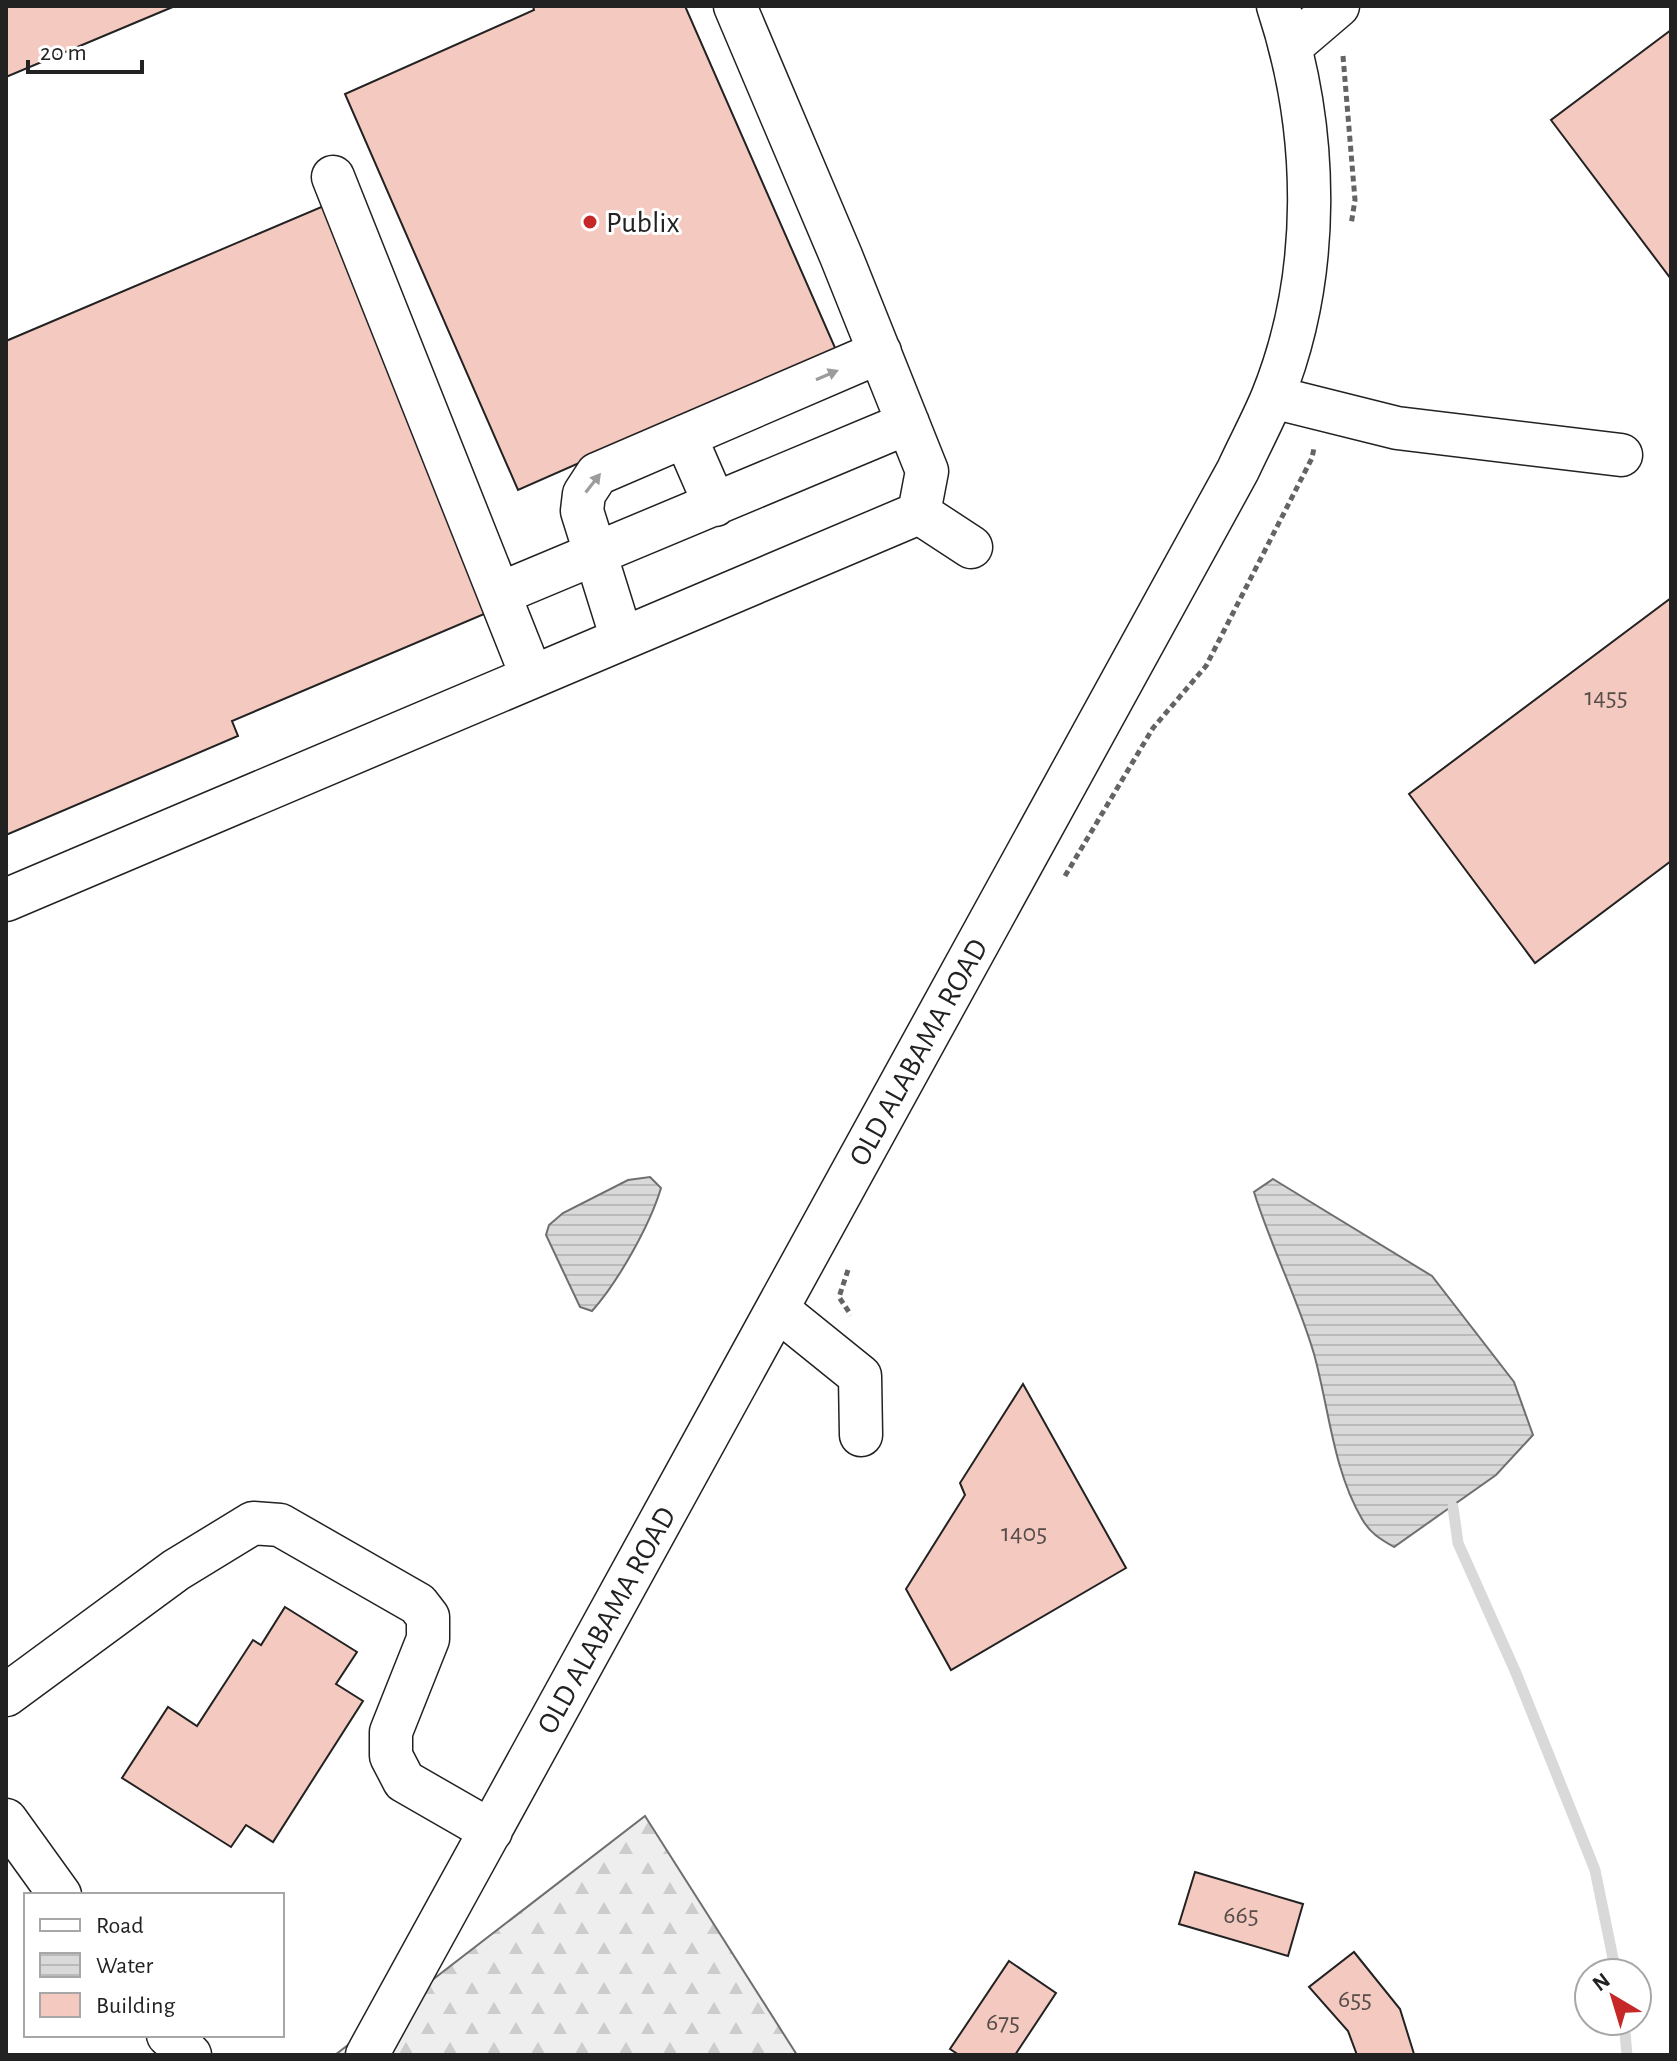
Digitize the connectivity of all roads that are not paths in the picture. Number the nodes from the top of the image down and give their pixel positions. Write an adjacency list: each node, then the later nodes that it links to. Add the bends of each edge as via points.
1 (735, 6): 6 (street)
2 (1278, 6): 4 (street, OLD ALABAMA ROAD)
3 (1338, 6): 4 (street)
4 (1290, 47): 7 (street, OLD ALABAMA ROAD, via 1308,162 1307,251 1294,328)
5 (333, 177): 15 (street)
6 (880, 352): 8 (street); 9 (street, one-way to 6)
7 (1273, 397): 10 (street, via 1397,428); 19 (street, OLD ALABAMA ROAD, via 1238,470)
8 (908, 423): 11 (street); 12 (street, via 927,471)
9 (685, 436): 11 (street); 14 (street, one-way to 9, via 582,511 589,484 597,474)
10 (1621, 455)
11 (715, 505): 14 (street)
12 (919, 513): 13 (street); 16 (street)
13 (971, 547)
14 (596, 556): 15 (street); 16 (street)
15 (499, 594): 17 (street)
16 (622, 639): 17 (street)
17 (532, 677): 18 (street)
18 (6, 900)
19 (777, 1309): 20 (street, via 860,1376); 23 (street, OLD ALABAMA ROAD)
20 (861, 1435)
21 (6, 1695): 23 (street, via 213,1546 253,1523 280,1525 418,1604 428,1617 428,1639 391,1732 391,1756 404,1781)
22 (6, 1820): 24 (street)
23 (491, 1831): 27 (street, OLD ALABAMA ROAD)
24 (59, 1893)
25 (170, 2037): 26 (street)
26 (190, 2055)
27 (367, 2055)

